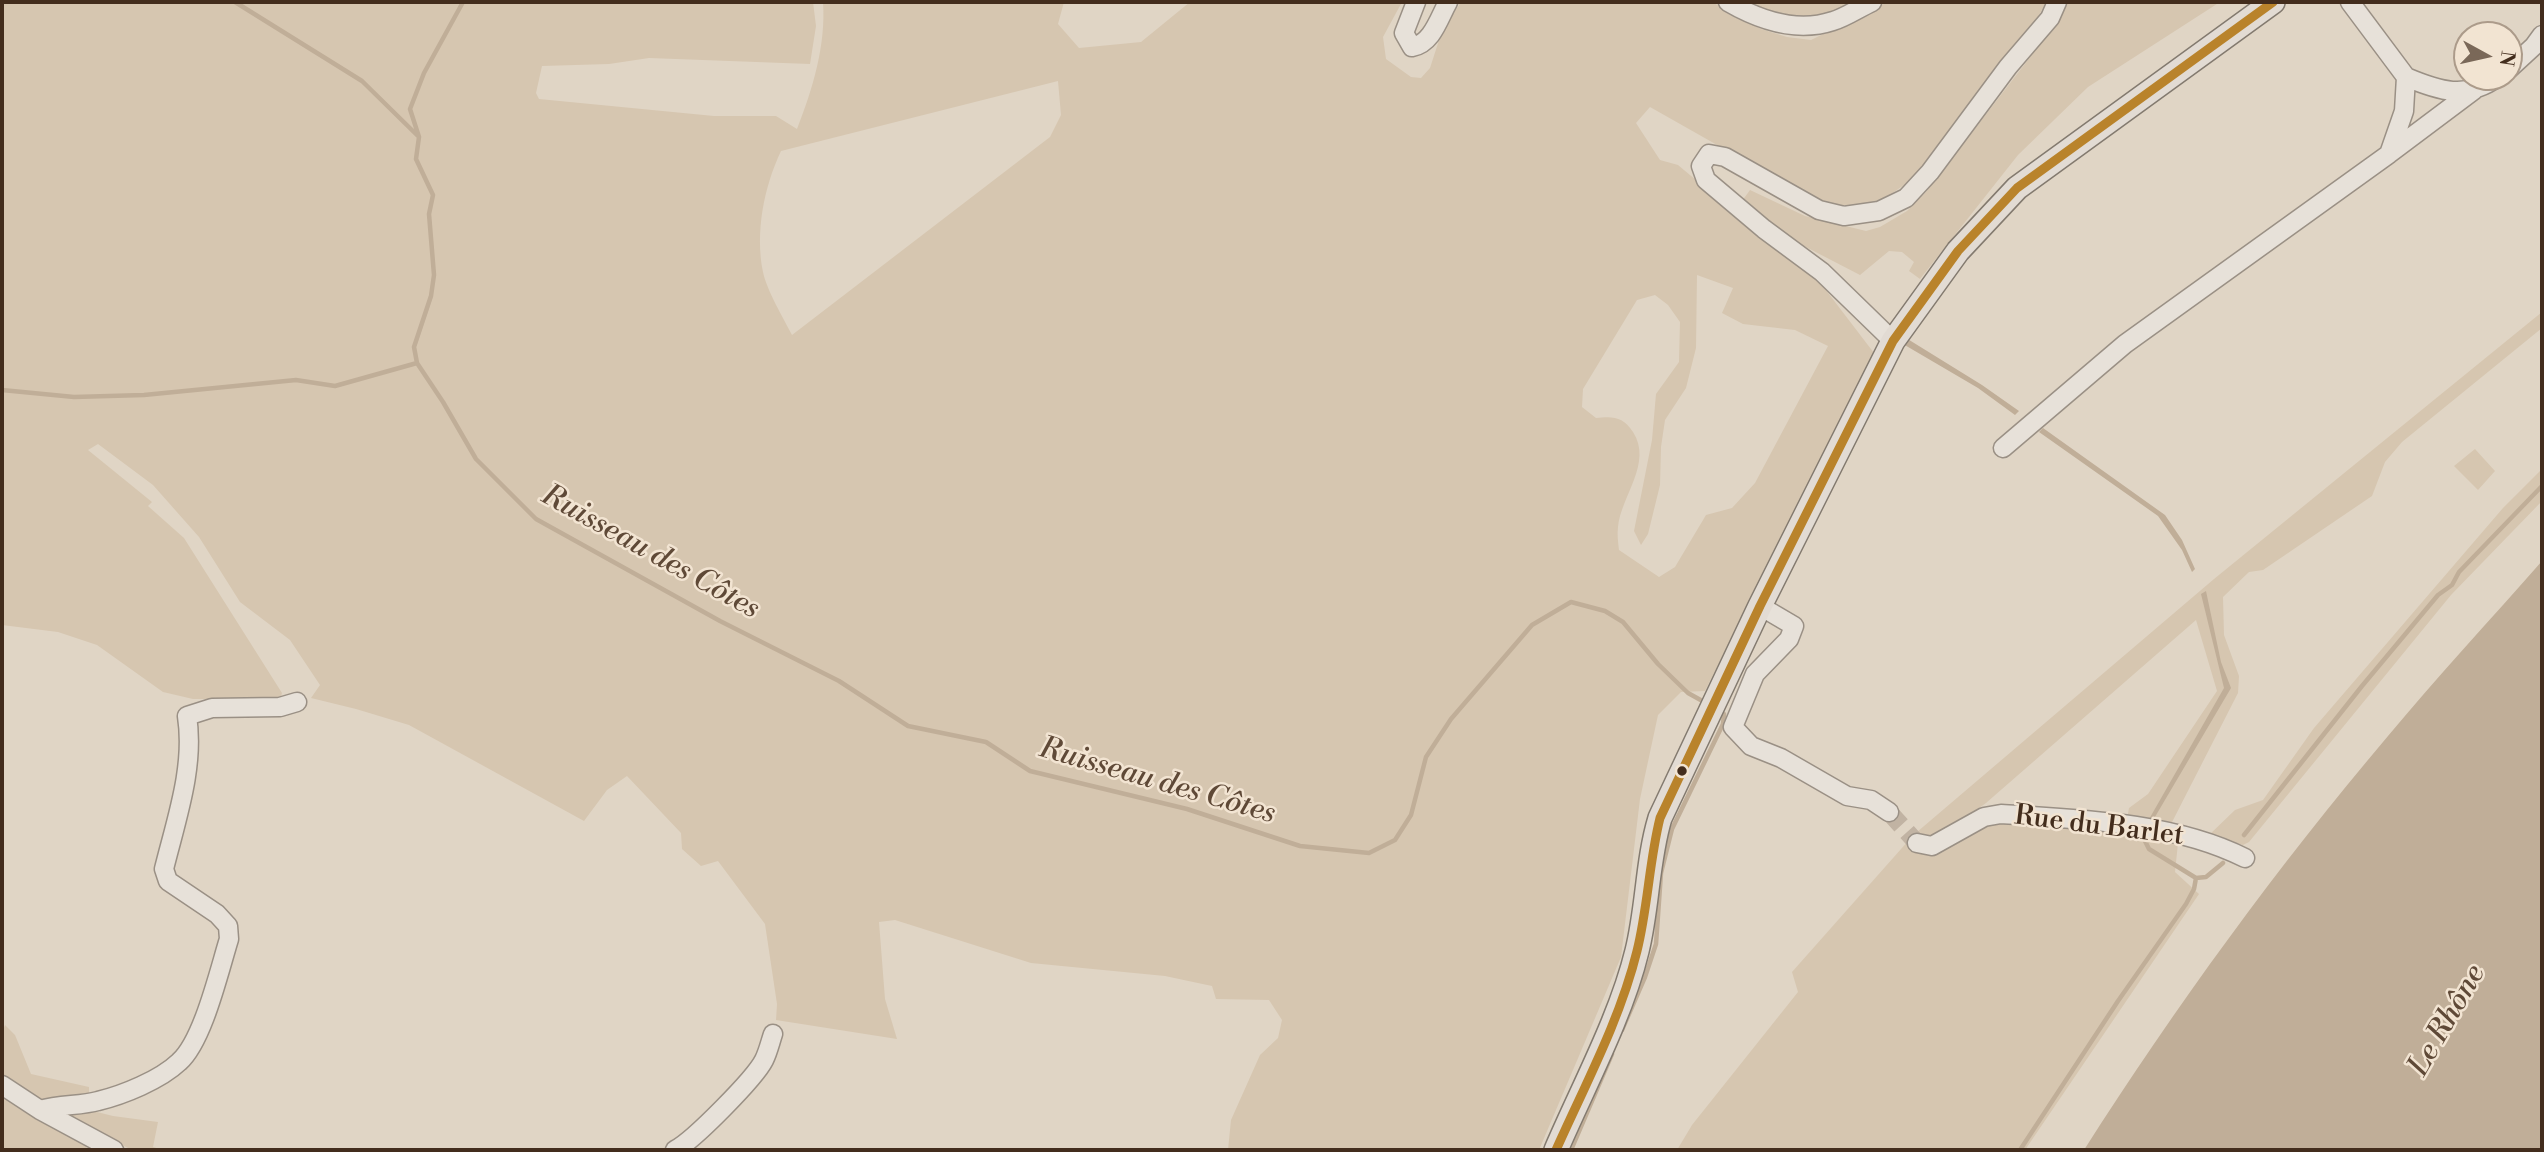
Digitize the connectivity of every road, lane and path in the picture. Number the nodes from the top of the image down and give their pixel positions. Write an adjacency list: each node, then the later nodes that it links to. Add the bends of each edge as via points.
1 (1416, 2): 2 (street, via 1404,33 1412,47 1431,35)
2 (1448, 2)
3 (1728, 2): 4 (street, via 1765,19 1803,26 1833,21)
4 (1872, 2)
5 (2057, 2): 14 (street, via 2050,18 1930,172 1906,198 1880,211 1844,216 1819,210 1725,157 1709,154 1701,166 1706,180 1822,272)
6 (2273, 2): 14 (main road, via 2017,188 1958,251)
7 (2350, 2): 10 (street)
8 (2542, 35): 9 (street)
9 (2523, 56)
10 (2406, 77): 11 (street, via 2436,90); 13 (street, via 2404,111)
11 (2453, 90)
12 (2473, 91): 13 (street)
13 (2389, 154): 15 (street, via 2125,344)
14 (1893, 341): 16 (main road)
15 (2003, 448)
16 (1760, 606): 18 (street, via 1794,626 1789,639 1755,674 1733,727 1751,746 1782,758 1847,796 1871,800); 26 (main road, via 1660,818 1651,848 1638,948 1627,985)
17 (297, 702): 23 (street, via 280,707 212,708 187,716 186,775 164,869 168,881 218,914 228,926 229,939 198,1035 180,1062 136,1089 95,1102)
18 (1889, 812)
19 (1917, 843): 20 (street, Rue du Barlet, via 1932,846 1984,817 2001,814 2148,828 2224,847)
20 (2245, 858)
21 (773, 1034): 25 (street, via 763,1062 751,1077)
22 (2, 1085): 23 (street)
23 (40, 1110): 24 (street)
24 (114, 1150)
25 (675, 1150)
26 (1556, 1150)

